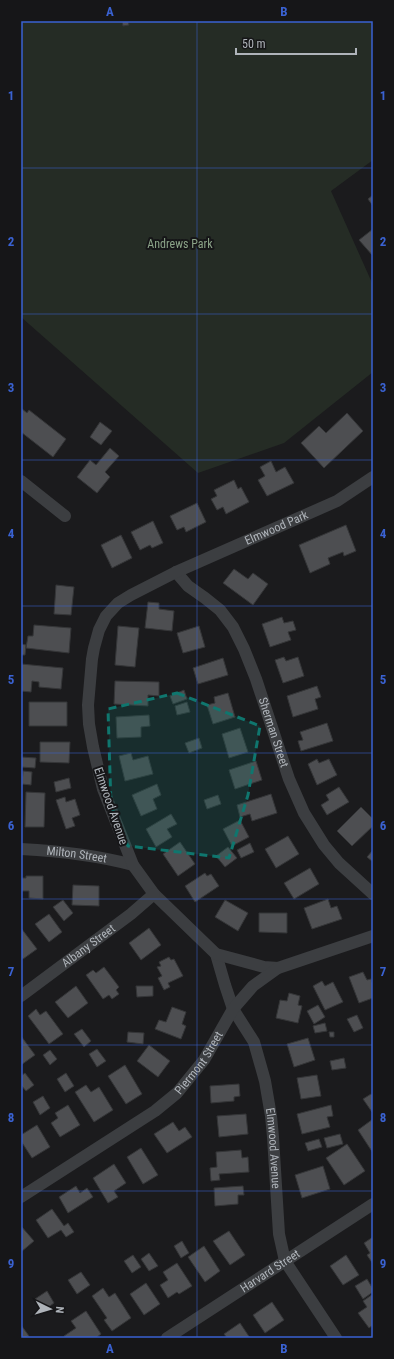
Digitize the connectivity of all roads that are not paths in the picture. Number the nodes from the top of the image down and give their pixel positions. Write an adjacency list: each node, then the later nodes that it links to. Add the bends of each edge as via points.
1 (373, 477): 4 (street, Elmwood Park, via 337,501)
2 (21, 481): 3 (street)
3 (65, 516)
4 (176, 572): 6 (street, Elmwood Avenue, via 131,595 111,609 99,630 92,658 88,706 93,747 103,789); 8 (street, Sherman Street, via 188,586 220,610 233,627 249,661 289,779 304,813 339,863)
5 (21, 849): 6 (street, Milton Street, via 92,855)
6 (133, 865): 7 (street, Elmwood Avenue)
7 (154, 894): 10 (street, Elmwood Avenue); 12 (street, Albany Street)
8 (373, 894)
9 (373, 936): 11 (street, Piermont Street)
10 (216, 954): 11 (street, Elmwood Avenue, via 264,967); 13 (street, Elmwood Avenue)
11 (278, 968): 13 (street, Piermont Street, via 253,986)
12 (21, 996)
13 (233, 1009): 14 (street, Piermont Street, via 204,1060 177,1093 155,1111); 16 (street, Elmwood Avenue, via 254,1042 268,1098 279,1234)
14 (21, 1197)
15 (373, 1204): 16 (street, Harvard Street)
16 (285, 1261): 17 (street, Harvard Street); 18 (street, Elmwood Avenue)
17 (167, 1338)
18 (336, 1338)

